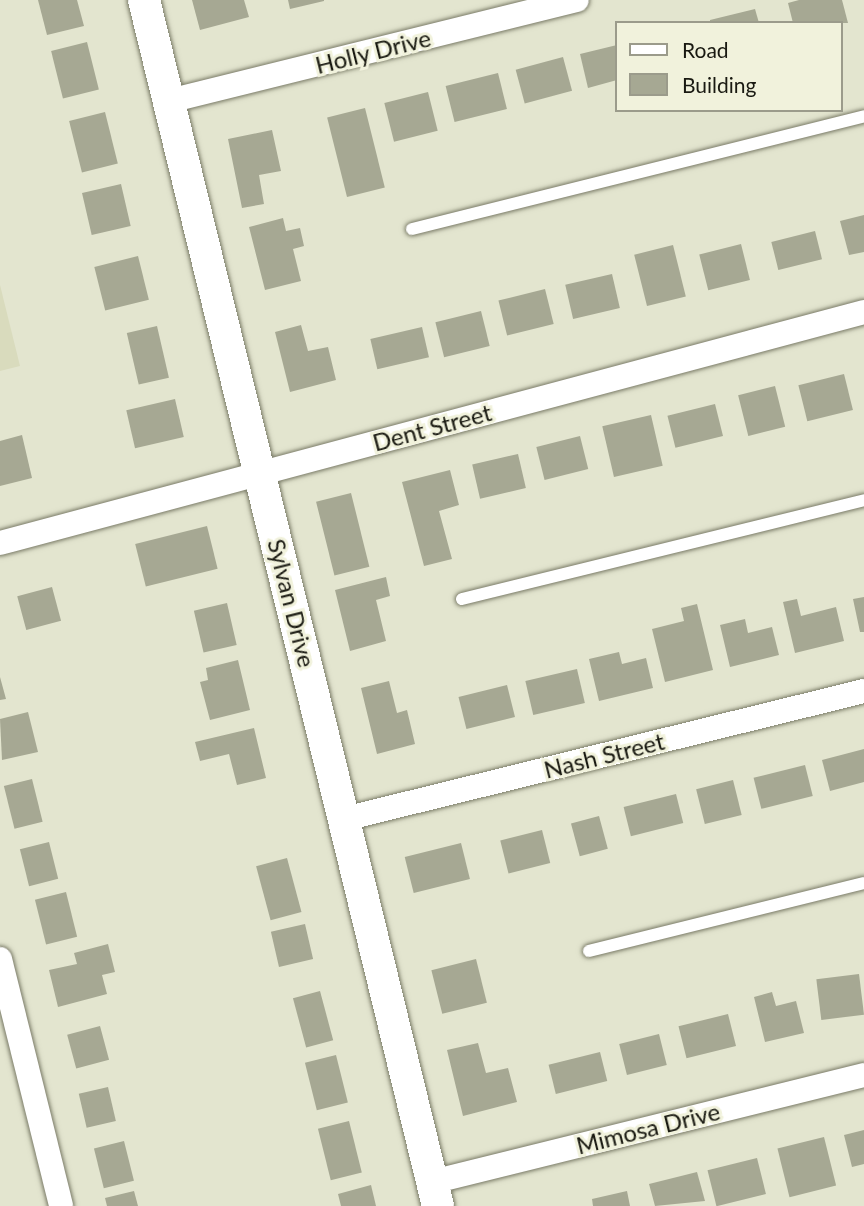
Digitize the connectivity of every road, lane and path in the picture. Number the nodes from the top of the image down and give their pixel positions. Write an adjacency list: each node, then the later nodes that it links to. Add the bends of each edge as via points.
1 (144, 0): 3 (street, Sylvan Drive)
2 (577, 0): 3 (street, Holly Drive)
3 (169, 101): 7 (street, Sylvan Drive)
4 (864, 116): 5 (lane)
5 (412, 229)
6 (864, 312): 7 (street, Dent Street)
7 (260, 474): 9 (street, Dent Street); 12 (street, Sylvan Drive)
8 (864, 499): 10 (lane)
9 (0, 543)
10 (462, 599)
11 (864, 691): 12 (street, Nash Street)
12 (344, 819): 17 (street, Sylvan Drive)
13 (864, 883): 14 (lane)
14 (589, 951)
15 (0, 959): 18 (street)
16 (864, 1075): 17 (street, Mimosa Drive)
17 (435, 1194)
18 (61, 1206)

